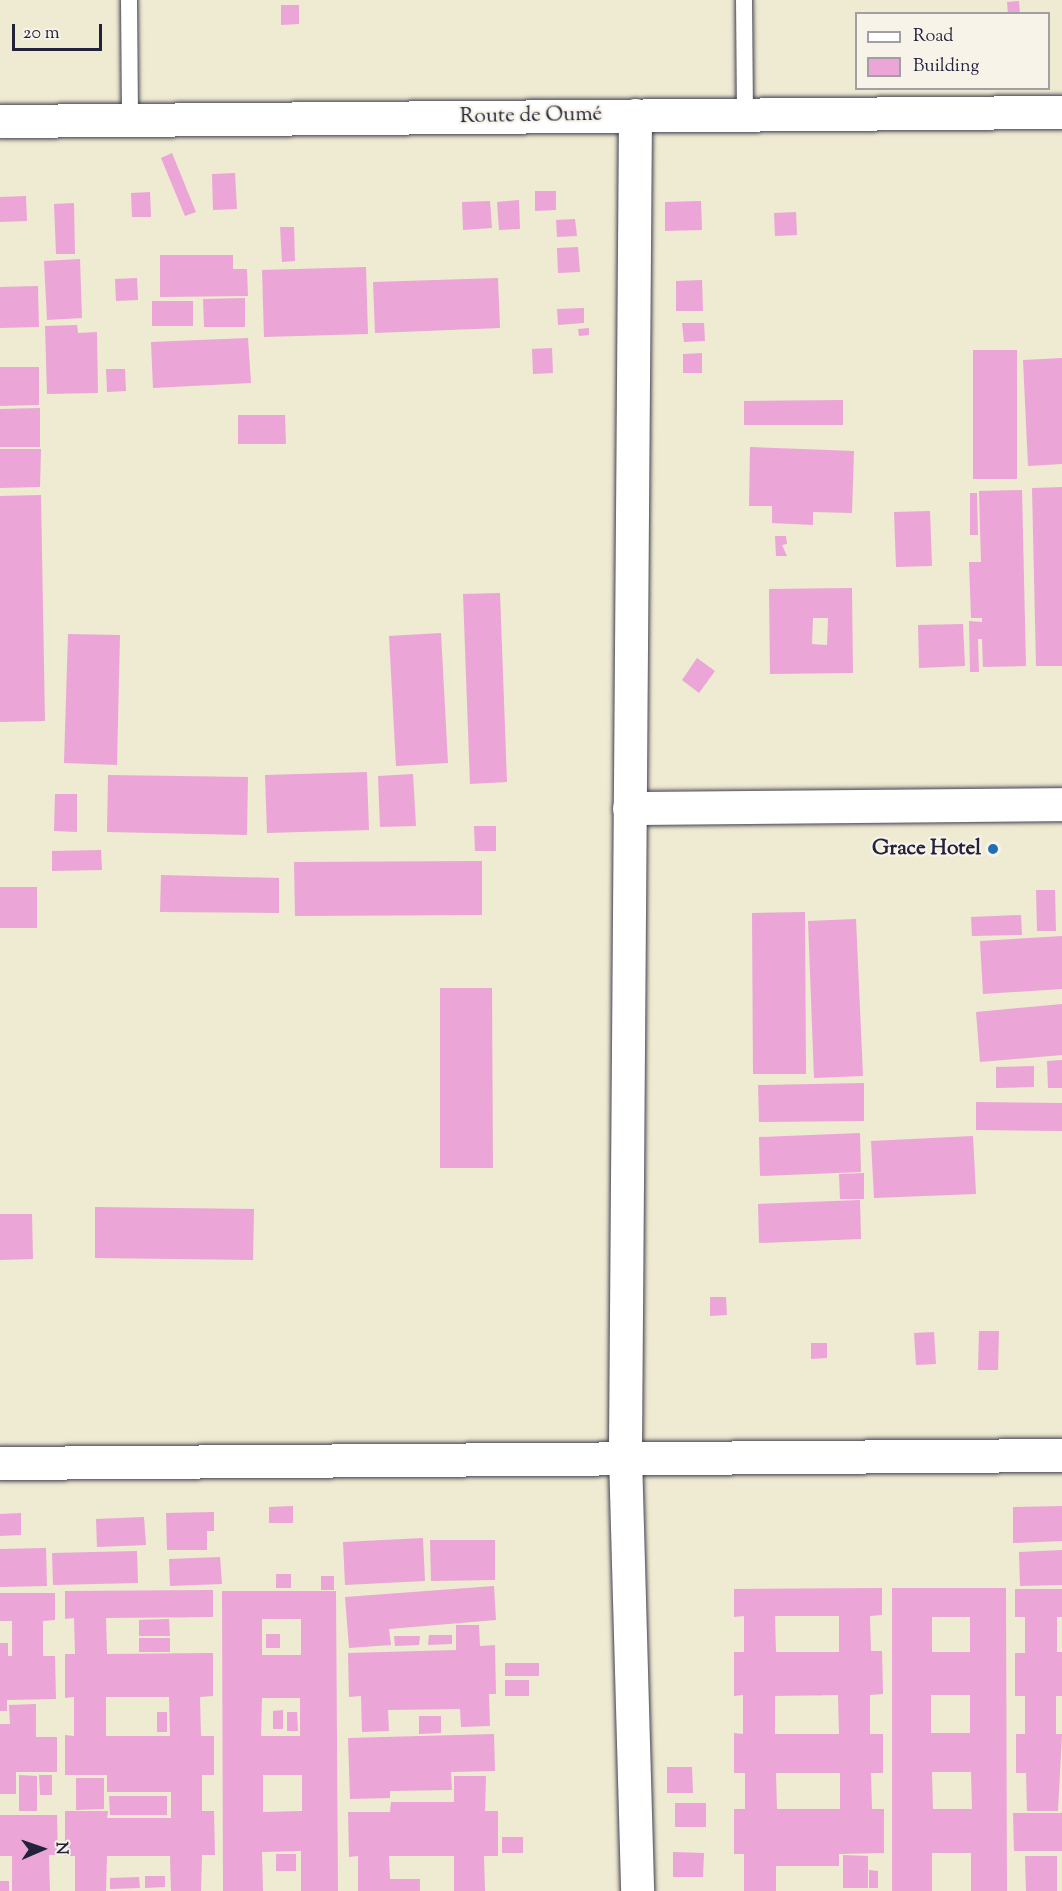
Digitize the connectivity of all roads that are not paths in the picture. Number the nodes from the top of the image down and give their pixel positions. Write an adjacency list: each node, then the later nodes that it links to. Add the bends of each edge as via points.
1 (129, 0): 6 (lane)
2 (744, 0): 4 (lane)
3 (1062, 112): 4 (street, Route de Oumé)
4 (745, 114): 5 (street, Route de Oumé)
5 (635, 115): 6 (street, Route de Oumé); 9 (street)
6 (130, 120): 7 (street, Route de Oumé)
7 (0, 121)
8 (1062, 804): 9 (street)
9 (629, 808): 11 (street)
10 (1062, 1455): 11 (street)
11 (625, 1456): 12 (street); 13 (street)
12 (0, 1463)
13 (637, 1891)

